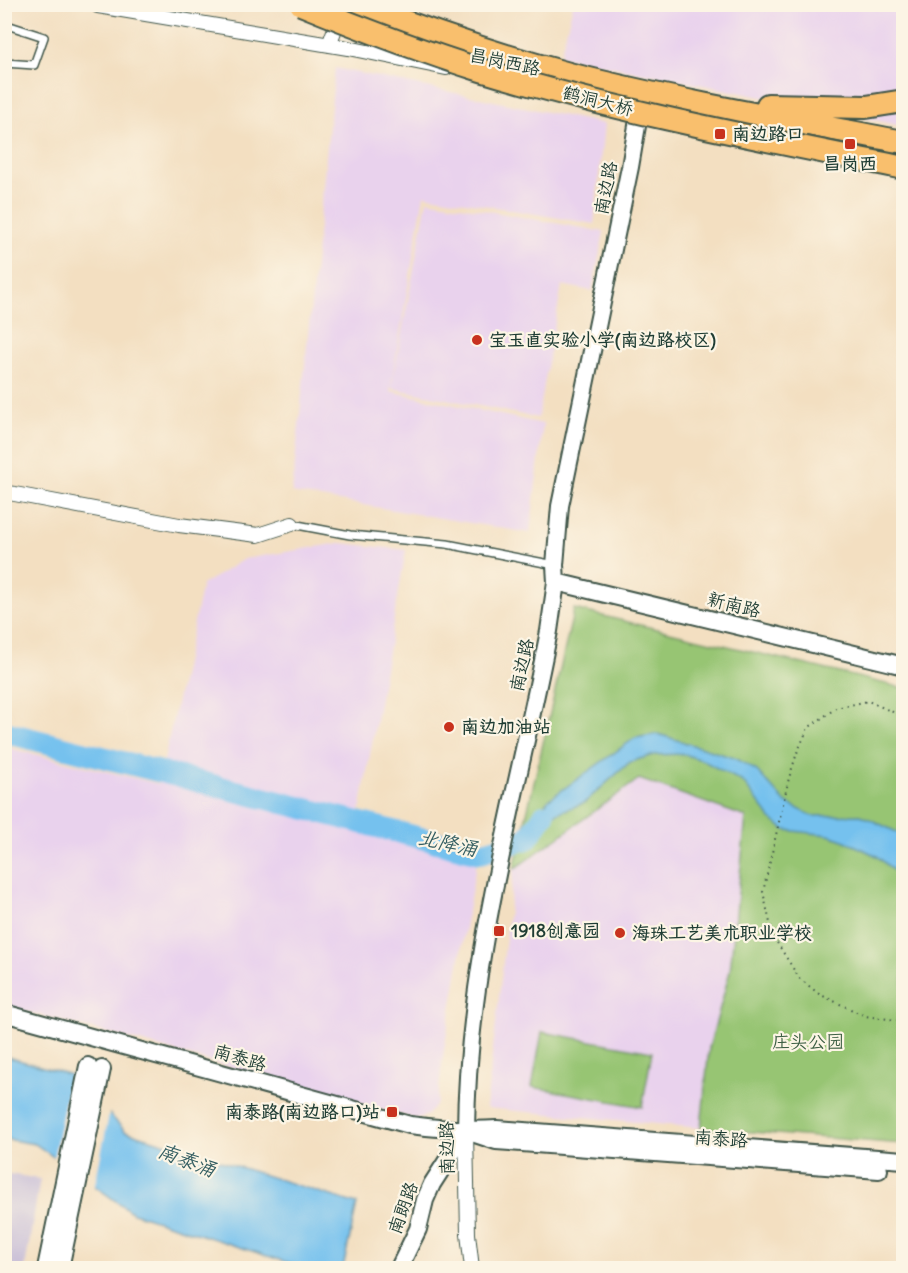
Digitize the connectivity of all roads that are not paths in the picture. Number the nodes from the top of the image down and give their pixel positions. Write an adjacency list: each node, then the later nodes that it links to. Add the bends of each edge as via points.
1 (301, 4): 13 (main road, 鹤洞大桥, bridge, via 424,51 531,84 623,108)
2 (344, 4): 6 (street)
3 (358, 4): 9 (main road, 鹤洞大桥, via 567,74)
4 (94, 5): 6 (street, 昌岗西路)
5 (4, 24): 7 (lane, via 44,37 34,65)
6 (329, 45): 10 (street, 昌岗西路)
7 (4, 63)
8 (903, 100): 9 (main road, via 854,108)
9 (701, 103): 11 (main road, 鹤洞大桥)
10 (640, 108): 12 (street, 昌岗西路); 16 (street, 南边路, via 560,506)
11 (903, 142)
12 (903, 162)
13 (903, 168)
14 (4, 492): 15 (street, via 179,525 258,535)
15 (292, 524): 16 (lane, via 350,535 447,544)
16 (555, 564): 17 (street, 南边路)
17 (556, 582): 18 (street, 新南路); 21 (street, 南边路, via 480,964 467,1079)
18 (903, 666)
19 (4, 1013): 21 (street, 南泰路, via 410,1125)
20 (95, 1068): 24 (street)
21 (466, 1131): 22 (street, 南泰路, via 496,1129); 23 (street, 南泰路, via 496,1141); 27 (street, 南朗路, via 432,1184 418,1229); 28 (street, 南边路)
22 (903, 1161)
23 (903, 1172)
24 (64, 1218): 25 (street); 26 (street)
25 (46, 1269)
26 (60, 1269)
27 (399, 1269)
28 (472, 1269)

